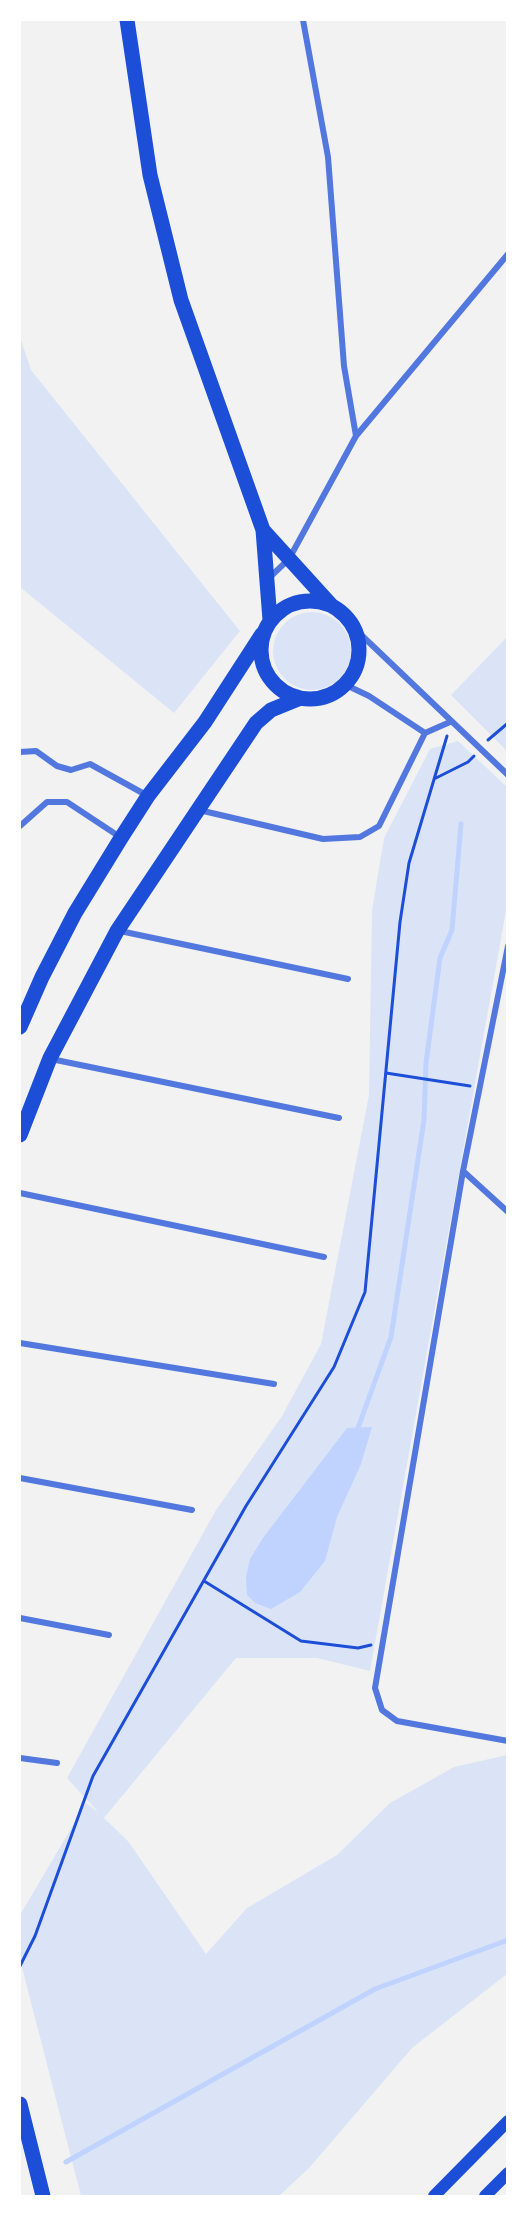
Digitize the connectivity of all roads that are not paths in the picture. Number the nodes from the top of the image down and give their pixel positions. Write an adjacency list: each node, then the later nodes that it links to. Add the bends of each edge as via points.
1 (127, 20): 5 (main road, via 150,175 181,300)
2 (303, 20): 4 (street, via 328,157 344,366)
3 (507, 254): 4 (street)
4 (356, 436): 6 (street)
5 (263, 530): 6 (main road); 7 (main road)
6 (289, 559): 7 (street); 8 (main road)
7 (269, 579): 9 (main road)
8 (332, 606): 9 (main road, via 298,602); 10 (main road)
9 (270, 620): 11 (main road)
10 (354, 628): 12 (main road, via 359,660); 14 (street)
11 (262, 634): 13 (main road, via 262,667 270,681); 18 (main road, via 205,722)
12 (346, 685): 13 (main road, via 330,696); 15 (street)
13 (298, 699): 19 (main road, via 271,710 256,723)
14 (450, 722): 15 (street); 17 (street)
15 (425, 733): 19 (street, via 379,826 360,837 323,839)
16 (20, 752): 18 (street, via 36,751 57,766 71,770 90,764)
17 (507, 775)
18 (148, 796): 21 (main road)
19 (196, 810): 22 (main road)
20 (20, 826): 21 (street, via 47,802 67,802)
21 (121, 838): 27 (main road, via 75,913)
22 (117, 931): 25 (street); 28 (main road)
23 (507, 946): 24 (street)
24 (501, 978): 26 (street); 31 (street)
25 (348, 979)
26 (507, 984)
27 (20, 1027)
28 (50, 1058): 29 (street); 30 (main road)
29 (339, 1118)
30 (20, 1136)
31 (464, 1172): 33 (street); 41 (street, via 375,1688 382,1710 397,1721)
32 (20, 1193): 34 (street)
33 (507, 1212)
34 (324, 1257)
35 (20, 1343): 36 (street)
36 (274, 1384)
37 (20, 1478): 38 (street)
38 (192, 1510)
39 (20, 1618): 40 (street)
40 (109, 1635)
41 (507, 1742)
42 (20, 1758): 43 (street)
43 (57, 1763)
44 (20, 2104): 47 (main road)
45 (507, 2121): 48 (main road)
46 (507, 2174): 49 (main road)
47 (43, 2196)
48 (434, 2196)
49 (484, 2196)

